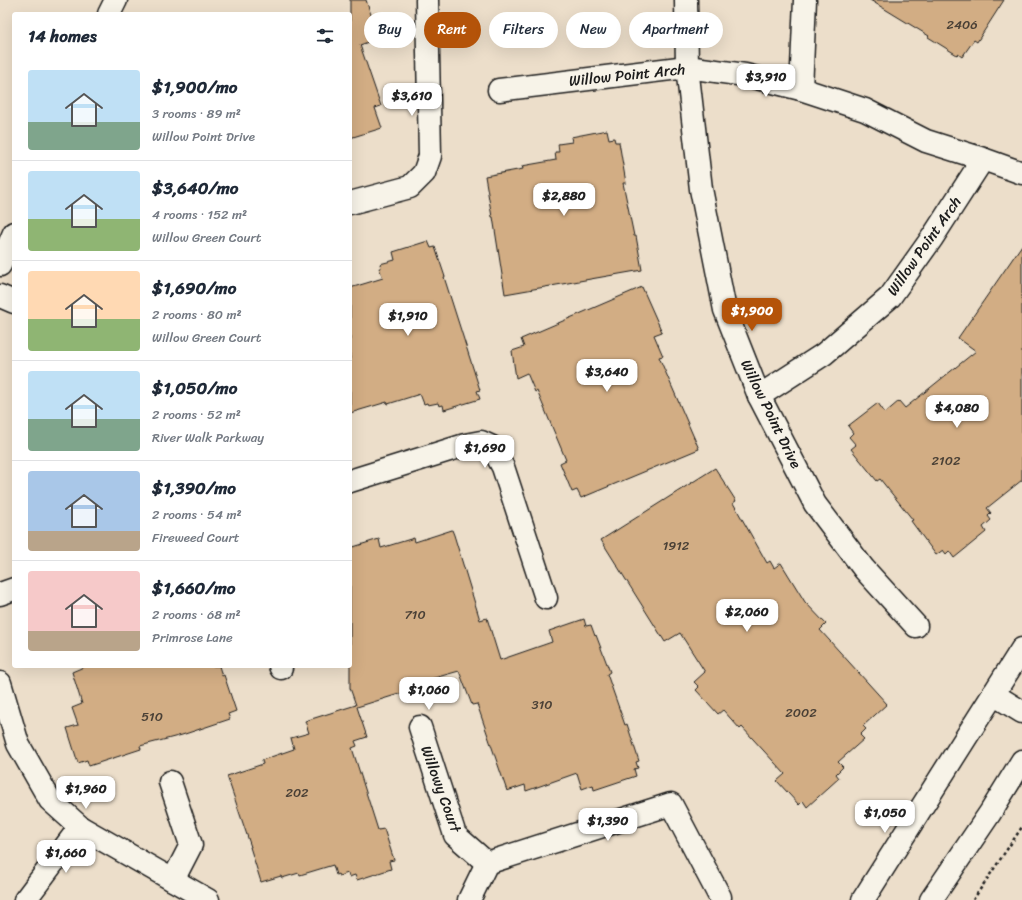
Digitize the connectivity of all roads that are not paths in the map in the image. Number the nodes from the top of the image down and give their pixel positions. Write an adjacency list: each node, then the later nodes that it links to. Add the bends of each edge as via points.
1 (116, 0): 5 (street)
2 (427, 0): 11 (street, via 430,156 424,174 410,187)
3 (686, 0): 6 (street, Willow Point Drive)
4 (805, 0): 7 (street)
5 (111, 12)
6 (687, 67): 7 (street, Willow Point Arch, via 745,75); 8 (street, Willow Point Arch); 16 (street, Willow Point Drive, via 701,189 725,310)
7 (801, 89): 9 (street, Willow Point Arch, via 865,110 926,141)
8 (500, 90)
9 (983, 159): 10 (street, Willow Point Arch); 16 (street, Willow Point Arch, via 890,297 824,354)
10 (1022, 173)
11 (352, 202)
12 (12, 238): 13 (street)
13 (0, 265)
14 (0, 296): 15 (street)
15 (12, 301)
16 (759, 396): 21 (street, Willow Point Drive, via 815,504 864,569)
17 (352, 480): 20 (street, via 465,445 480,442 492,446 503,467)
18 (12, 590): 19 (street)
19 (0, 594)
20 (546, 598)
21 (916, 626)
22 (1022, 649): 24 (street)
23 (0, 683): 29 (street, via 18,744 50,800)
24 (993, 694): 25 (street); 36 (street)
25 (1022, 712)
26 (420, 727): 30 (street, Willowy Court, via 455,835)
27 (1022, 761): 37 (street)
28 (170, 782): 31 (street, via 191,845)
29 (80, 827): 31 (street); 33 (street)
30 (487, 863): 32 (street, via 671,804); 35 (street)
31 (173, 880): 34 (street)
32 (720, 897)
33 (24, 900)
34 (208, 900)
35 (469, 900)
36 (863, 900)
37 (931, 900)

